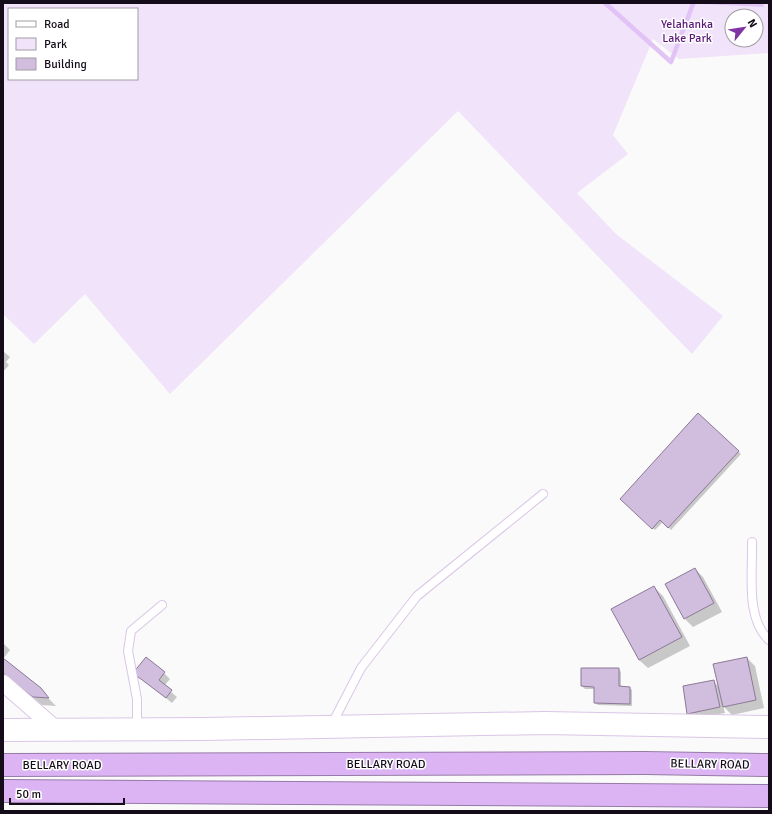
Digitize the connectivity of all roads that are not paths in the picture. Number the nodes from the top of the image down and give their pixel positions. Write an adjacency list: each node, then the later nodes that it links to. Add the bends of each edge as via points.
1 (543, 494): 6 (lane, via 418,596 361,668)
2 (752, 542): 4 (lane, via 753,609 757,623)
3 (162, 605): 8 (lane, via 130,631 128,651 137,699)
4 (769, 640)
5 (3, 683): 10 (street)
6 (331, 727): 7 (main road, via 545,723); 8 (main road)
7 (769, 727)
8 (137, 729): 10 (main road)
9 (3, 730): 10 (main road)
10 (57, 730)
11 (3, 765): 12 (highway, BELLARY ROAD)
12 (769, 765)
13 (3, 791): 14 (highway)
14 (769, 796)

